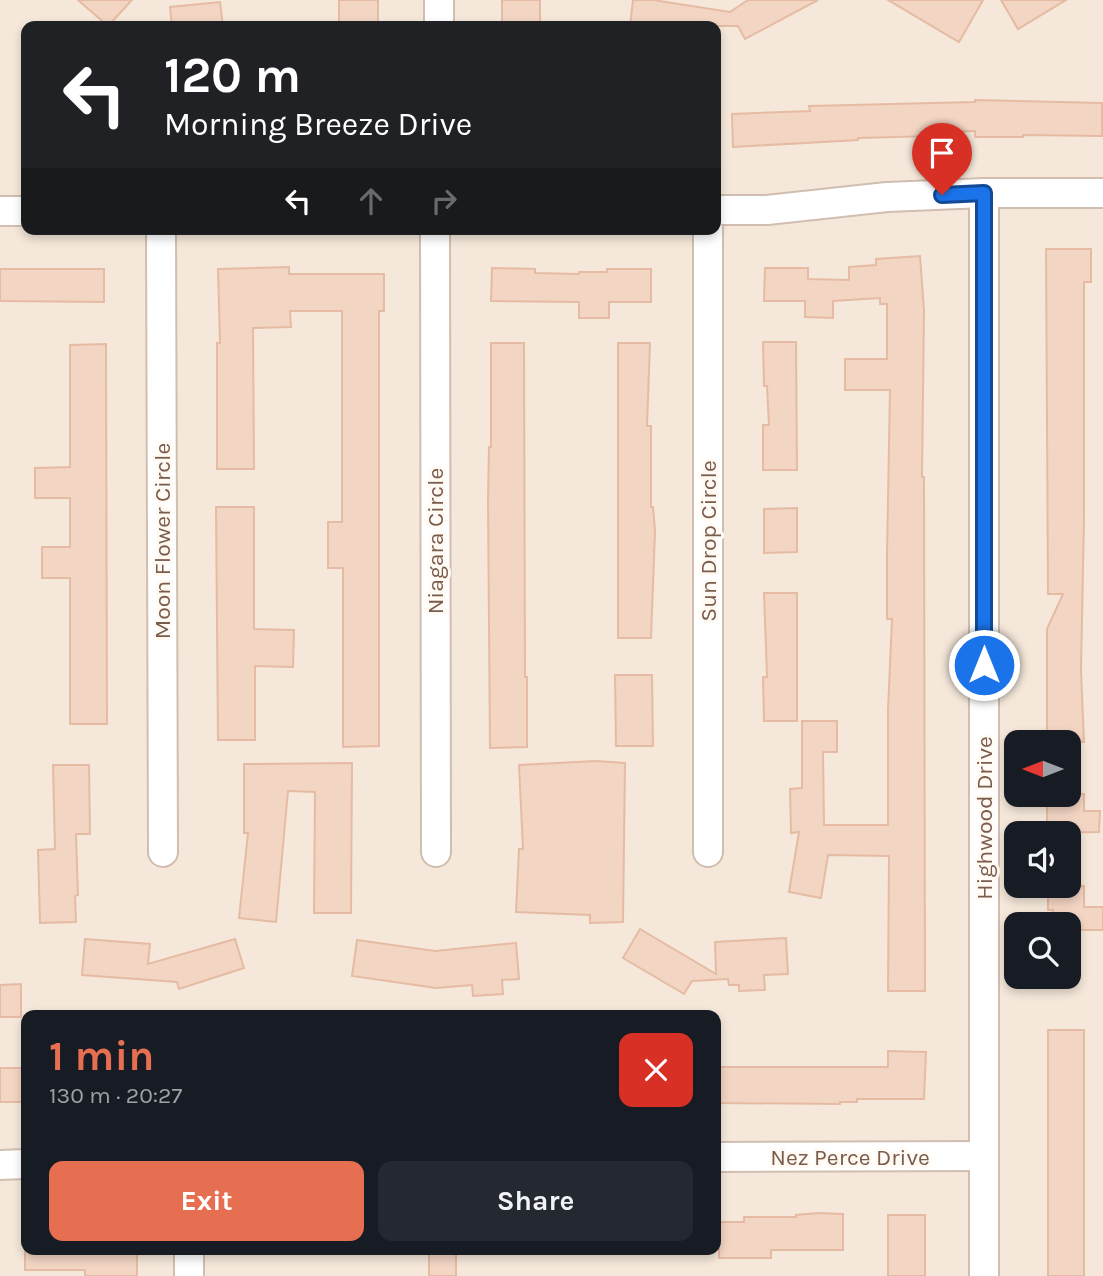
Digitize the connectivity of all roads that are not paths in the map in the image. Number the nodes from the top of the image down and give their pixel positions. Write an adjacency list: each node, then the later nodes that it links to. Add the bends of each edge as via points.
1 (439, 0): 2 (street)
2 (439, 21)
3 (984, 193): 4 (street); 5 (street); 14 (street, Highwood Drive)
4 (1103, 193)
5 (721, 210)
6 (0, 211): 7 (street)
7 (21, 211)
8 (161, 235): 11 (street, Moon Flower Circle)
9 (435, 235): 12 (street, Niagara Circle)
10 (708, 235): 13 (street, Sun Drop Circle)
11 (163, 852)
12 (436, 852)
13 (708, 852)
14 (984, 1156): 15 (street, Nez Perce Drive); 20 (street, Highwood Drive)
15 (721, 1157)
16 (0, 1164): 17 (street)
17 (21, 1164)
18 (189, 1255): 19 (street)
19 (189, 1276)
20 (984, 1276)

